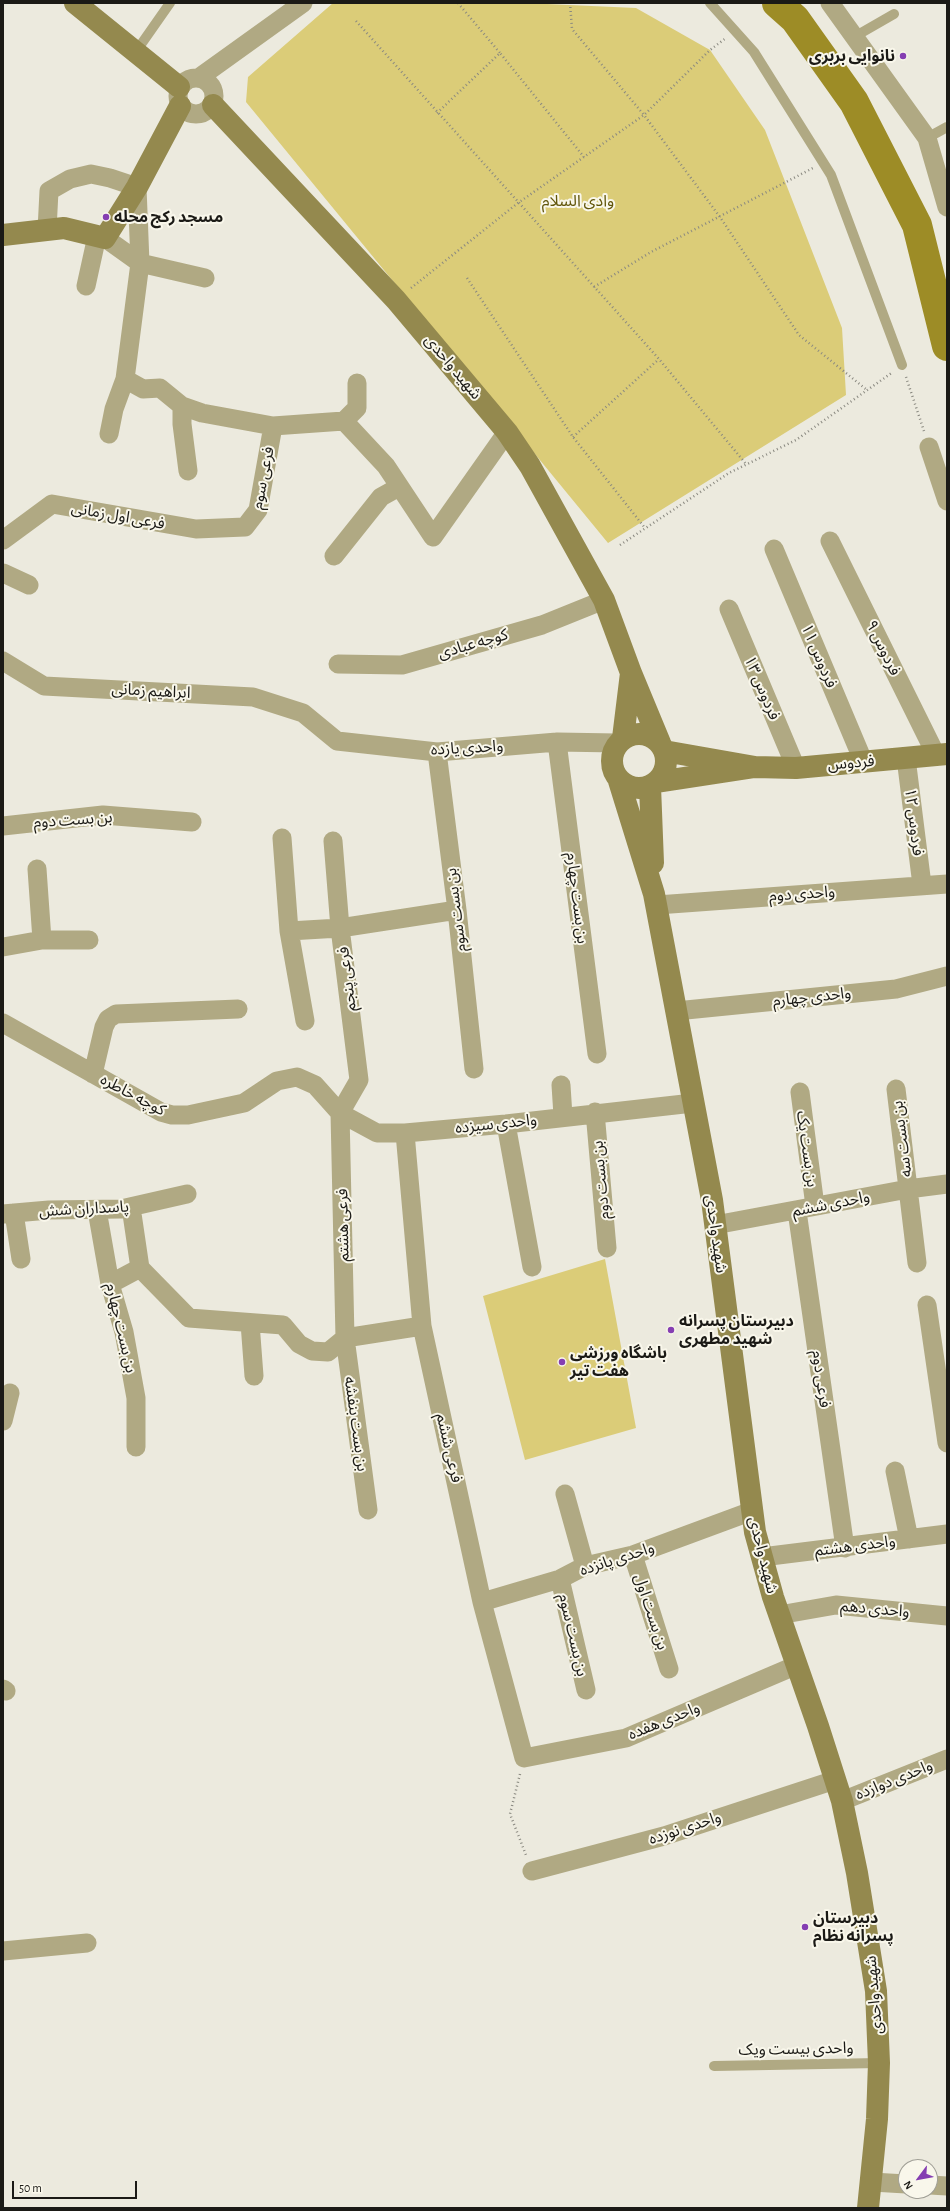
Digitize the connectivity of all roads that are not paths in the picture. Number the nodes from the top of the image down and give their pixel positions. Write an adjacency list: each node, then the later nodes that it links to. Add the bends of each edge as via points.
1 (75, 3): 8 (street)
2 (170, 3): 8 (lane)
3 (302, 3): 9 (street)
4 (710, 3): 22 (lane, via 754,52 831,175)
5 (830, 3): 7 (street)
6 (894, 14): 7 (lane)
7 (854, 37): 13 (street)
8 (135, 53): 10 (street)
9 (200, 77): 10 (street, via 186,80); 11 (street, via 212,86 215,95)
10 (180, 96): 11 (street, via 187,112 197,115 206,112); 14 (street)
11 (213, 105): 28 (street, شهید واحدی, via 396,300)
12 (947, 127): 13 (lane)
13 (927, 138): 15 (street)
14 (137, 187): 16 (street, via 91,174 70,179 49,191); 18 (street); 19 (street)
15 (947, 207)
16 (47, 230): 17 (street); 18 (street, via 64,228)
17 (3, 235)
18 (101, 237): 19 (street); 21 (street)
19 (140, 263): 20 (street); 23 (street)
20 (205, 278)
21 (86, 286)
22 (902, 365)
23 (125, 379): 25 (street, via 143,389 160,388); 29 (street, via 114,409)
24 (358, 383): 26 (street, via 357,408)
25 (182, 406): 27 (street, via 202,413); 31 (street)
26 (344, 421): 27 (street); 32 (street, via 386,466)
27 (273, 426): 34 (street, فرعی سوم, via 258,510)
28 (507, 432): 32 (street, via 433,537); 41 (street, شهید واحدی, via 530,466)
29 (109, 434)
30 (929, 447): 33 (street)
31 (188, 471)
32 (399, 487): 38 (street, via 381,497)
33 (947, 501)
34 (245, 527): 35 (street, فرعی اول زمانی, via 196,529 52,504)
35 (3, 540)
36 (830, 541): 51 (street, فردوس ۹)
37 (774, 550): 53 (street, فردوس ۱۱)
38 (334, 556)
39 (3, 573): 40 (street)
40 (29, 585)
41 (604, 600): 44 (street, کوچه عبادی, via 542,625 402,665); 45 (street, شهید واحدی)
42 (728, 609): 55 (street, فردوس ۱۳)
43 (3, 660): 46 (street, ابراهیم زمانی, via 44,686 253,697)
44 (338, 664)
45 (631, 673): 47 (street); 49 (street, شهید واحدی)
46 (303, 713): 50 (street, واحدی یازده, via 337,741)
47 (620, 741): 48 (street, واحدی یازده); 49 (street, via 630,735 646,734); 56 (street, via 613,750 611,762)
48 (557, 742): 50 (street, واحدی یازده); 77 (street, بن بست چهارم)
49 (662, 747): 54 (street); 57 (street, via 666,767)
50 (437, 752): 66 (street, بن بست سوم)
51 (941, 754): 52 (street, فردوس)
52 (906, 758): 53 (street, فردوس); 64 (street, فردوس ۱۲)
53 (864, 763): 55 (street, فردوس)
54 (755, 768): 55 (street, فردوس); 57 (street)
55 (796, 768)
56 (619, 781): 57 (street, via 634,788); 65 (street)
57 (653, 784): 65 (street)
58 (192, 822): 59 (street, بن بست دوم, via 103,815)
59 (3, 826)
60 (282, 838): 68 (street)
61 (333, 841): 67 (street, فرعی پنجم)
62 (37, 868): 69 (street)
63 (947, 884): 64 (street, واحدی دوم)
64 (922, 885): 65 (street, واحدی دوم)
65 (656, 899): 74 (street, شهید واحدی)
66 (457, 910): 67 (street); 78 (street, بن بست سوم)
67 (340, 928): 68 (street); 86 (street, فرعی پنجم, via 359,1080)
68 (289, 931): 75 (street)
69 (42, 940): 70 (street); 71 (street)
70 (89, 940)
71 (3, 947)
72 (947, 976): 74 (street, واحدی چهارم, via 896,989)
73 (238, 1009): 79 (street, via 116,1014 108,1019 104,1027)
74 (676, 1011): 84 (street, شهید واحدی)
75 (305, 1021)
76 (3, 1023): 79 (street, كوچه خاطره)
77 (597, 1054)
78 (474, 1069)
79 (93, 1074): 80 (street, كوچه خاطره, via 161,1112 172,1115 188,1115 244,1103 277,1081 297,1077)
80 (315, 1085): 86 (street, واحدی سیزده)
81 (561, 1085): 87 (street)
82 (896, 1089): 91 (street, بن بست سه)
83 (800, 1092): 93 (street, بن بست یک)
84 (693, 1103): 85 (street, واحدی سیزده); 98 (street, شهید واحدی)
85 (595, 1112): 87 (street, واحدی سیزده); 99 (street, بن بست دوم)
86 (340, 1113): 89 (street, واحدی سیزده, via 377,1133); 108 (street, فرعی هشتم)
87 (563, 1116): 88 (street, واحدی سیزده)
88 (506, 1124): 89 (street, واحدی سیزده); 102 (street)
89 (405, 1133): 107 (street, فرعی ششم)
90 (947, 1184): 91 (street, واحدی ششم)
91 (908, 1189): 93 (street, واحدی ششم); 101 (street, بن بست سه)
92 (187, 1194): 94 (street, پاسداران شش)
93 (815, 1206): 96 (street, واحدی ششم)
94 (131, 1207): 95 (street, پاسداران شش); 103 (street)
95 (97, 1210): 97 (street, پاسداران شش); 104 (street, بن بست چهارم)
96 (797, 1211): 98 (street, واحدی ششم); 120 (street, فرعی دوم)
97 (8, 1214): 100 (street)
98 (715, 1225): 117 (street, شهید واحدی)
99 (607, 1248)
100 (21, 1259)
101 (917, 1263)
102 (532, 1267)
103 (140, 1268): 104 (street); 106 (street, via 189,1318)
104 (110, 1284): 113 (street, بن بست چهارم, via 124,1332 136,1398)
105 (927, 1305): 112 (street)
106 (250, 1323): 108 (street, via 283,1325 299,1344 312,1351 328,1352); 109 (street)
107 (422, 1326): 108 (street); 125 (street, فرعی ششم)
108 (345, 1338): 116 (street, بن بست بنفشه)
109 (254, 1376)
110 (10, 1393): 111 (street)
111 (3, 1420)
112 (947, 1443)
113 (136, 1447)
114 (895, 1471): 119 (street)
115 (565, 1494): 123 (street)
116 (368, 1510)
117 (752, 1511): 121 (street, واحدی پانزده); 122 (street, شهید واحدی)
118 (947, 1534): 119 (street, واحدی هشتم)
119 (909, 1539): 120 (street, واحدی هشتم)
120 (845, 1548): 122 (street, واحدی هشتم)
121 (633, 1555): 123 (street, واحدی پانزده); 129 (street, بن بست اول)
122 (762, 1557): 126 (street, شهید واحدی)
123 (585, 1566): 124 (street, واحدی پانزده)
124 (560, 1579): 125 (street, واحدی پانزده); 130 (street, بن بست سوم)
125 (482, 1602): 131 (street, فرعی ششم)
126 (779, 1615): 127 (street, واحدی دهم, via 836,1605); 128 (street, شهید واحدی)
127 (947, 1616)
128 (797, 1665): 131 (street, واحدی هفده, via 626,1738); 133 (street, شهید واحدی)
129 (669, 1669)
130 (586, 1690)
131 (524, 1758)
132 (947, 1759): 134 (street, واحدی دوازده)
133 (835, 1780): 134 (street, شهید واحدی); 135 (street, واحدی نوزده, via 664,1836)
134 (842, 1801): 138 (street, شهید واحدی, via 858,1873 876,1991)
135 (532, 1870)
136 (87, 1943): 137 (street)
137 (3, 1951)
138 (879, 2063): 139 (lane, واحدی بیست ویک); 140 (street, شهید واحدی, via 878,2119)
139 (714, 2066)
140 (872, 2182): 141 (street); 142 (street, شهید واحدی)
141 (898, 2184)
142 (868, 2208)

